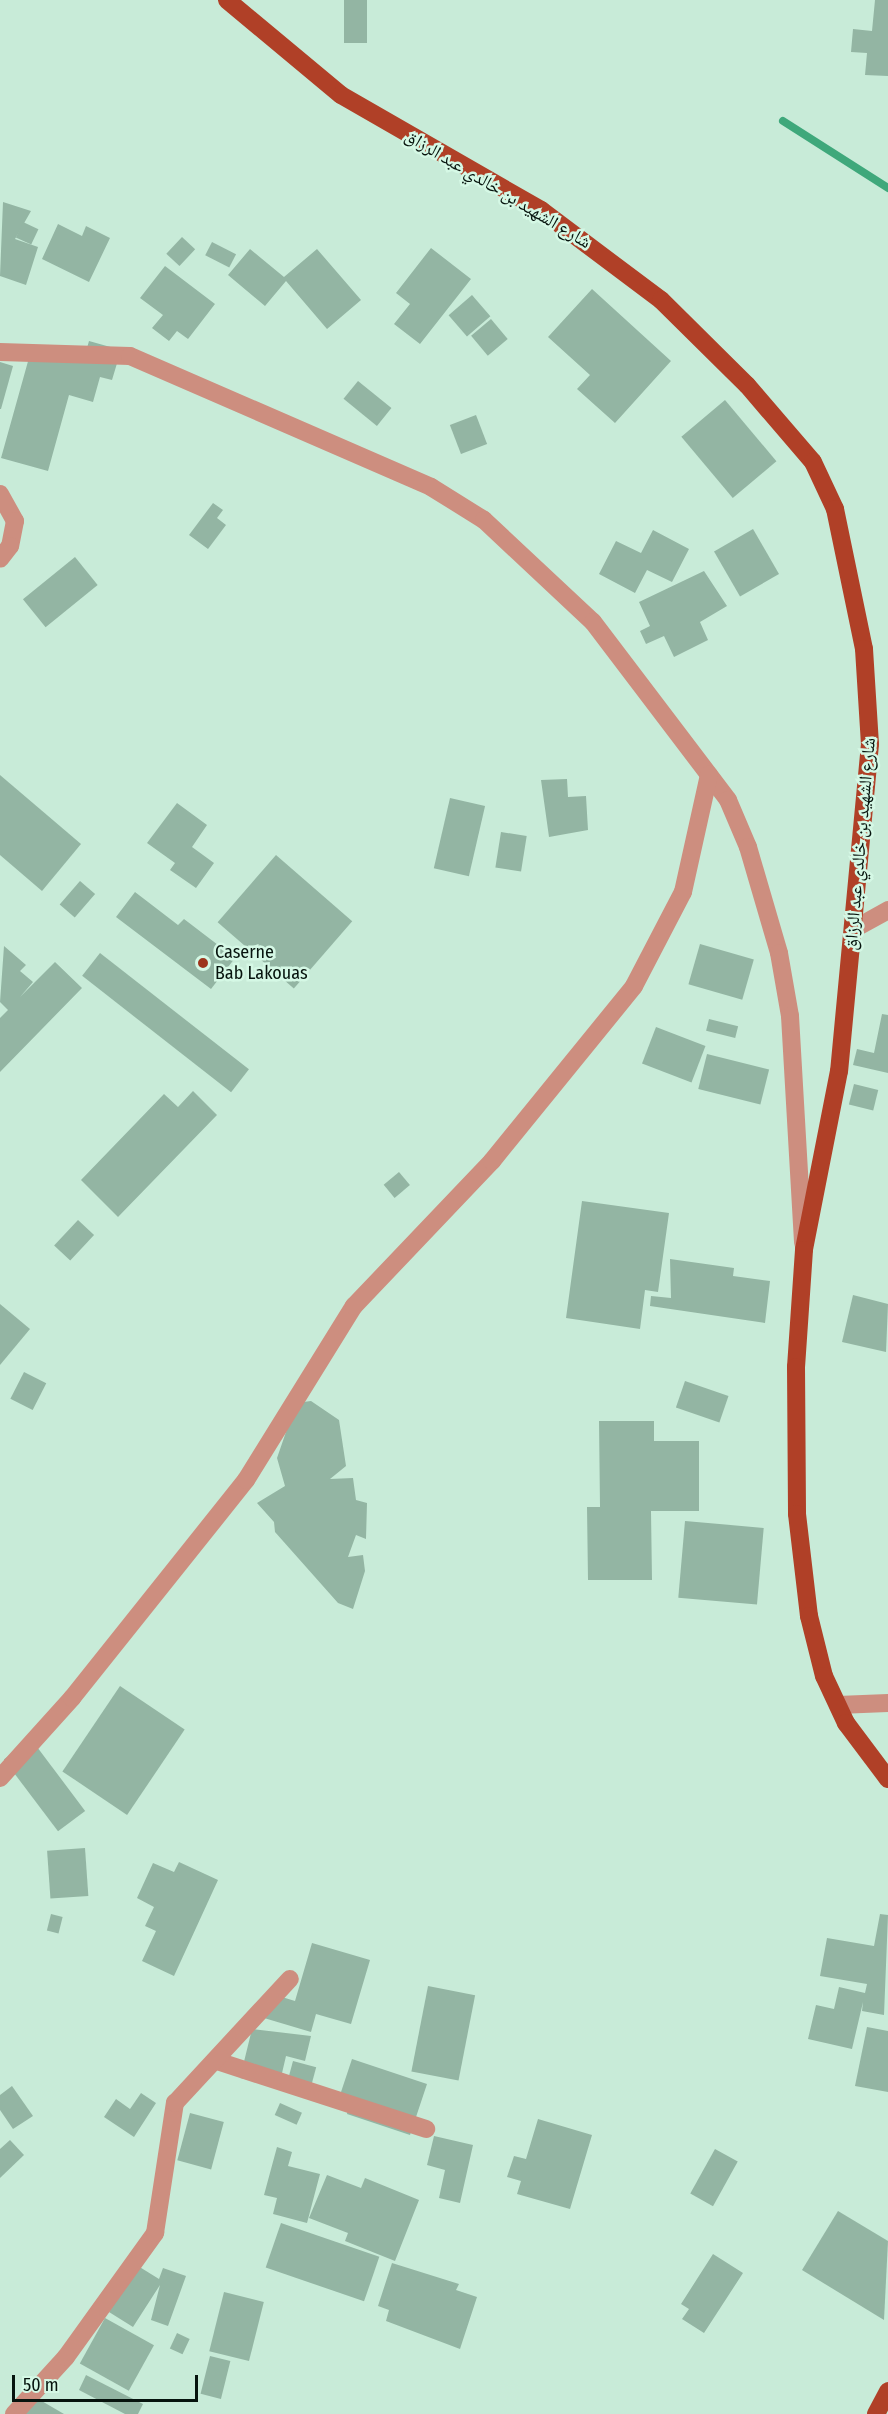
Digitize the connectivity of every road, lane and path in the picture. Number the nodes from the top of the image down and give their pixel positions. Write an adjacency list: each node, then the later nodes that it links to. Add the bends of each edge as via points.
1 (232, 0): 7 (main road, شارع الشهيد بن خالدي عبد الرزاق, via 341,95 596,247 661,300 739,377 813,462 835,509 864,649 870,744)
2 (0, 352): 5 (street, via 130,356 432,487 484,520 585,614)
3 (0, 494): 4 (street, via 15,521 10,546)
4 (0, 559)
5 (709, 775): 8 (street, via 728,800 748,847 779,953 790,1016 795,1175); 11 (street, via 683,891 634,986 492,1161 354,1306 246,1480 72,1698)
6 (888, 910): 7 (street)
7 (854, 930): 8 (main road, شارع الشهيد بن خالدي عبد الرزاق, via 839,1071)
8 (804, 1250): 10 (main road, شارع الشهيد بن خالدي عبد الرزاق, via 796,1367 797,1514 809,1616)
9 (888, 1703): 10 (street)
10 (838, 1705): 12 (main road, شارع الشهيد بن خالدي عبد الرزاق)
11 (0, 1778)
12 (888, 1779)
13 (290, 1979): 14 (street)
14 (217, 2061): 15 (street); 17 (street, via 175,2103 155,2233 66,2357)
15 (426, 2129)
16 (888, 2391): 18 (main road)
17 (14, 2414)
18 (876, 2414)

